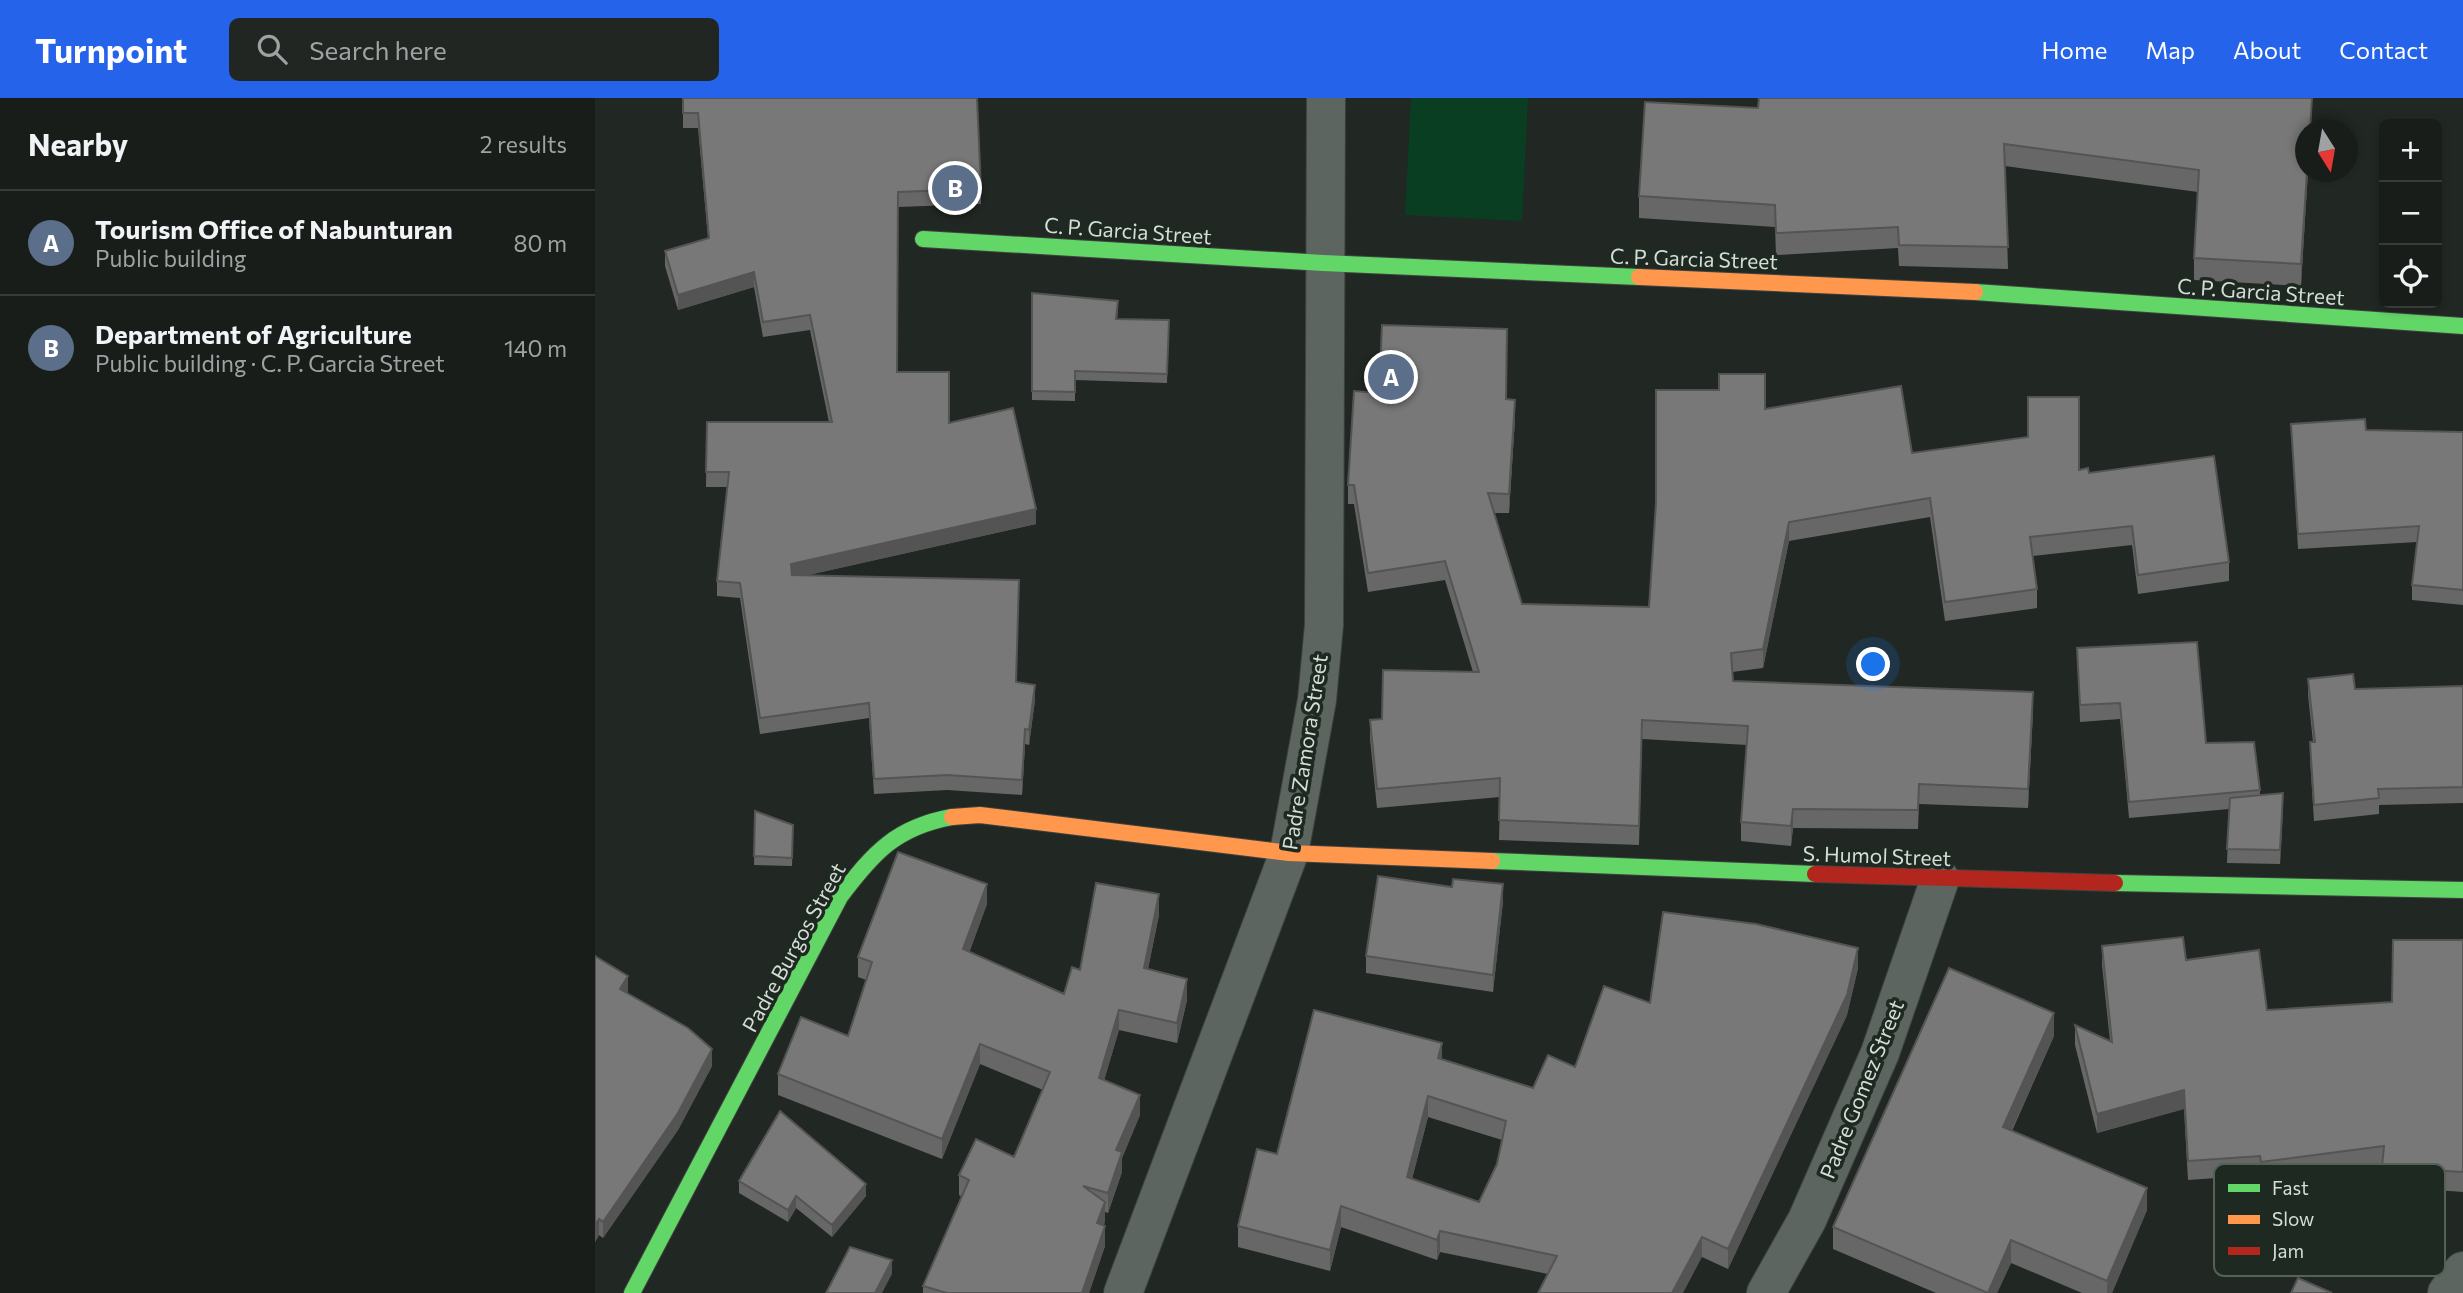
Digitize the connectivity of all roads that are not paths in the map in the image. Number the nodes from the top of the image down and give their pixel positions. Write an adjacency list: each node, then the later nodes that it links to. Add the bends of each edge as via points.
1 (1326, 98): 3 (street, Padre Zamora Street)
2 (923, 239): 3 (street, C. P. Garcia Street)
3 (1323, 263): 4 (street, C. P. Garcia Street, via 1980,292); 5 (street, Padre Zamora Street, via 1324,625 1317,700)
4 (2463, 326)
5 (1289, 853): 6 (street, S. Humol Street); 9 (street, Padre Burgos Street, via 980,815 954,816 904,830 870,854 840,897); 10 (street, Padre Zamora Street)
6 (1940, 879): 7 (street, S. Humol Street); 11 (street, Padre Gomez Street, via 1880,1053 1807,1220)
7 (2463, 890)
8 (2463, 1271): 12 (street)
9 (632, 1293)
10 (1123, 1293)
11 (1766, 1293)
12 (2447, 1293)

